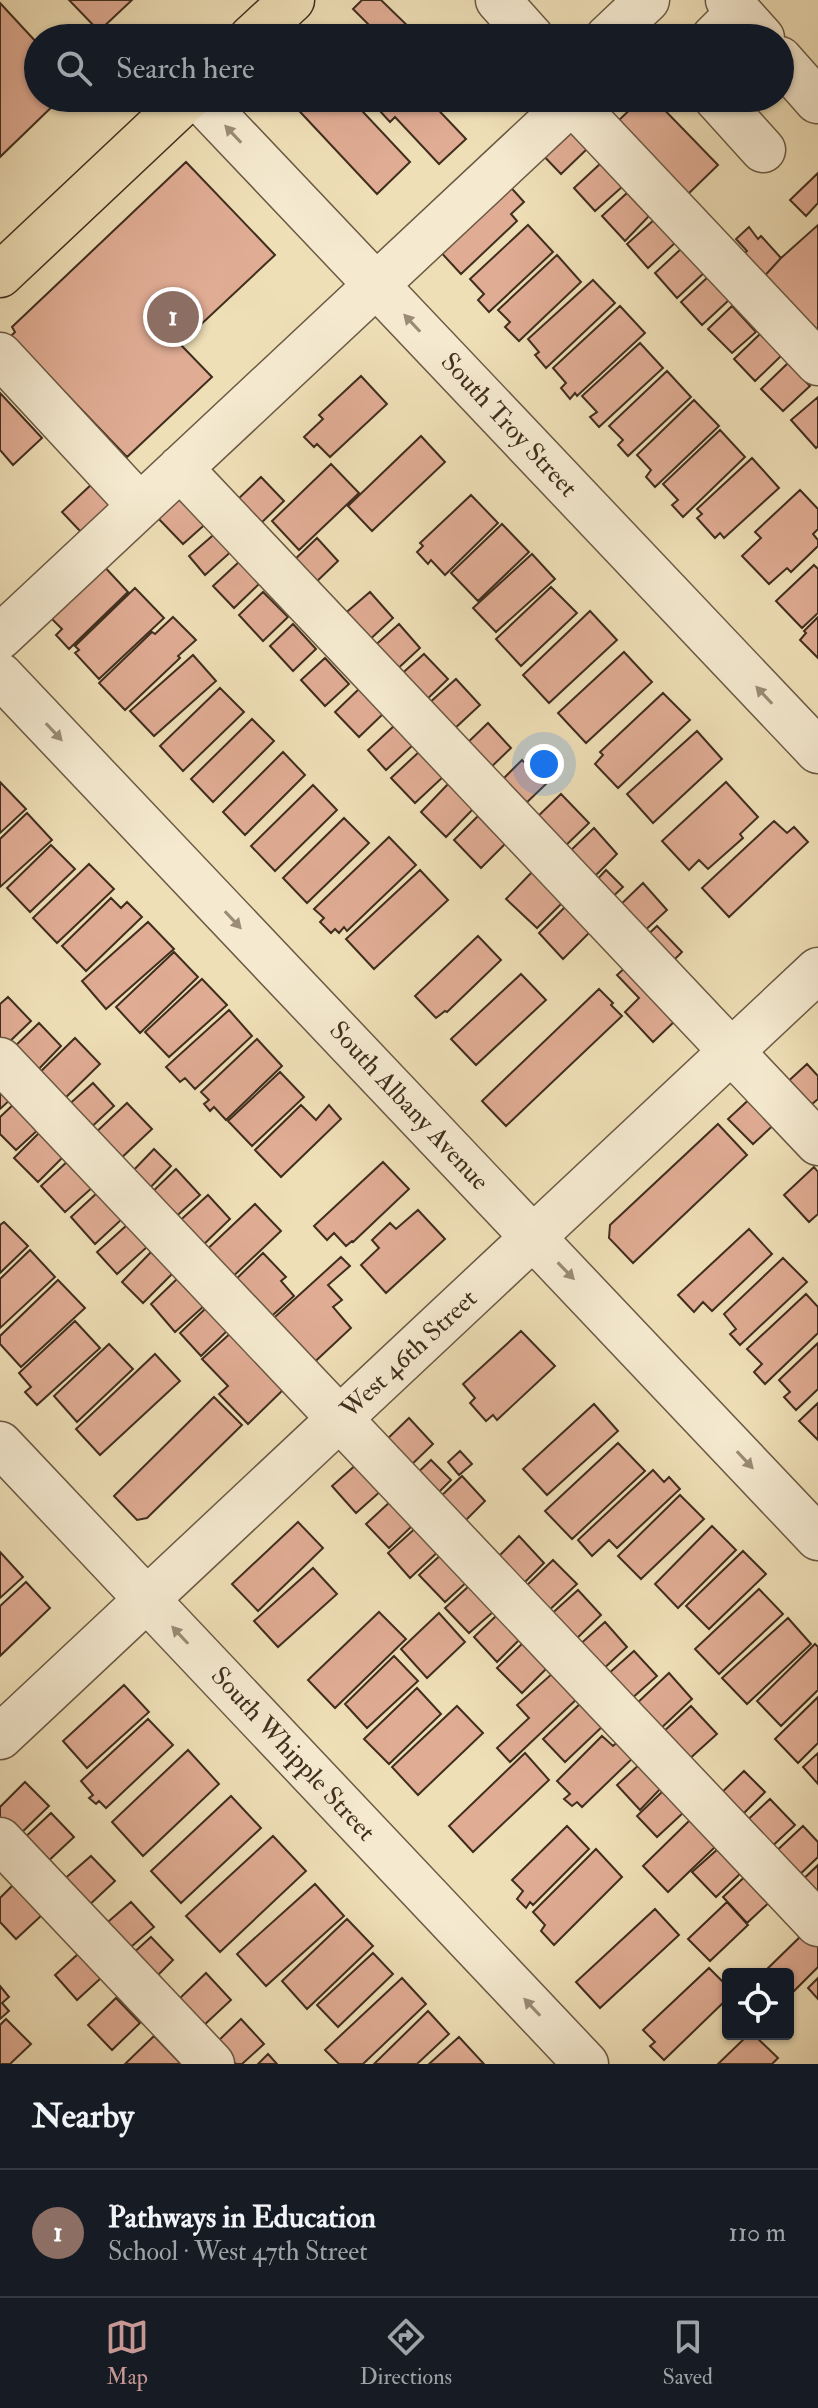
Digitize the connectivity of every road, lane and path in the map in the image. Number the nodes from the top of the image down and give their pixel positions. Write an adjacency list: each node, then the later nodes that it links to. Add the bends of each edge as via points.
1 (292, 0): 5 (main road)
2 (498, 0): 6 (street)
3 (647, 0): 7 (street)
4 (681, 0): 8 (street)
5 (266, 24)
6 (519, 24)
7 (622, 24)
8 (655, 24)
9 (794, 75): 10 (street)
10 (817, 101)
11 (173, 112): 17 (main road)
12 (212, 112): 18 (street, South Troy Street, one-way to 12)
13 (561, 112): 18 (street)
14 (585, 112): 20 (street)
15 (729, 112): 16 (street)
16 (763, 150)
17 (0, 275)
18 (376, 285): 21 (street); 25 (street, South Troy Street, one-way to 18)
19 (0, 355): 22 (street)
20 (818, 363)
21 (180, 468): 22 (street); 27 (street)
22 (140, 506): 23 (street)
23 (0, 637)
24 (0, 675): 30 (street, South Albany Avenue, one-way to 30)
25 (818, 751)
26 (818, 970): 27 (street, West 46th Street)
27 (732, 1051): 29 (street); 30 (street, West 46th Street)
28 (0, 1060): 31 (street)
29 (818, 1143)
30 (533, 1238): 31 (street, West 46th Street); 33 (street, South Albany Avenue, one-way to 33)
31 (340, 1419): 34 (street, West 46th Street); 37 (street)
32 (0, 1444): 34 (street, South Whipple Street)
33 (818, 1538)
34 (147, 1600): 35 (street, West 46th Street); 39 (street, South Whipple Street, one-way to 34)
35 (0, 1737)
36 (0, 1840): 38 (street)
37 (818, 1924)
38 (212, 2064)
39 (586, 2064)

